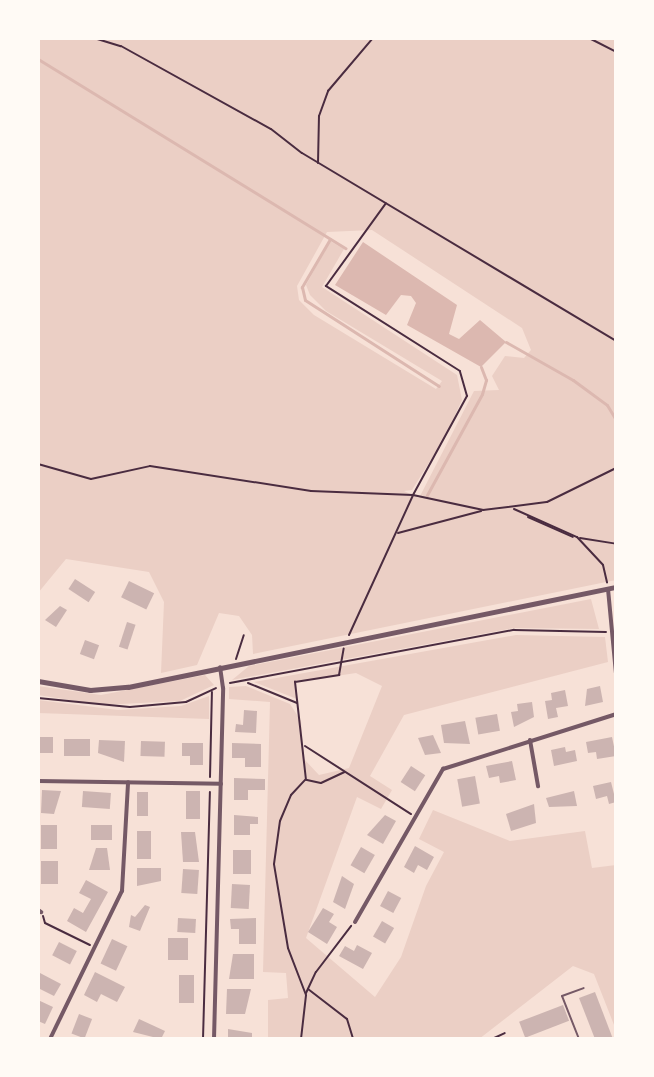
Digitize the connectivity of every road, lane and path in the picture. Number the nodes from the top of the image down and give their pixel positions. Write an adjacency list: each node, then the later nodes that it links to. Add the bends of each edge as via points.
1 (94, 38): 5 (path, via 121,46 209,93 293,142)
2 (373, 38): 5 (path, via 328,91 319,116)
3 (589, 38): 4 (path)
4 (616, 52)
5 (318, 163): 6 (path)
6 (386, 203): 7 (path); 10 (path, via 326,286 460,371 467,381 467,396)
7 (616, 341)
8 (38, 464): 10 (path, via 91,479 150,466 311,491)
9 (616, 468): 11 (path, via 547,502)
10 (413, 495): 12 (path); 13 (path)
11 (513, 509): 12 (path); 14 (path)
12 (483, 510): 13 (path)
13 (397, 533): 20 (path)
14 (577, 537): 15 (path); 17 (path, via 603,565)
15 (616, 544)
16 (616, 587): 17 (street)
17 (608, 589): 18 (street); 20 (street)
18 (613, 632): 21 (path, via 514,630); 24 (street)
19 (244, 635): 22 (path, via 235,652)
20 (345, 642): 21 (path); 22 (street)
21 (342, 663): 26 (path); 30 (path, via 339,675 295,682)
22 (236, 664): 23 (street)
23 (220, 667): 25 (street, via 111,690); 27 (street)
24 (616, 674)
25 (38, 681)
26 (247, 682): 27 (path); 30 (path)
27 (223, 685): 28 (path); 39 (street)
28 (211, 691): 29 (path, via 186,702 130,707 93,708); 38 (path)
29 (38, 698)
30 (297, 703): 33 (path)
31 (616, 714): 32 (street)
32 (530, 740): 40 (street); 41 (street, via 450,763)
33 (304, 745): 34 (path); 35 (path)
34 (345, 772): 35 (path, via 321,783); 41 (path)
35 (306, 780): 47 (path, via 291,795 280,821 274,864 290,956)
36 (38, 781): 37 (street)
37 (128, 782): 38 (street); 44 (street, via 125,880)
38 (210, 784): 39 (street); 50 (path)
39 (221, 784): 51 (street)
40 (538, 786)
41 (415, 817): 43 (street)
42 (39, 911): 44 (path, via 45,923)
43 (355, 922): 45 (path)
44 (95, 947): 49 (street)
45 (308, 988): 47 (path); 53 (path, via 347,1019)
46 (584, 988): 55 (lane, via 562,996)
47 (306, 995): 52 (path)
48 (505, 1033): 54 (path)
49 (50, 1039)
50 (203, 1039)
51 (214, 1039)
52 (301, 1039)
53 (353, 1039)
54 (492, 1039)
55 (579, 1039)

